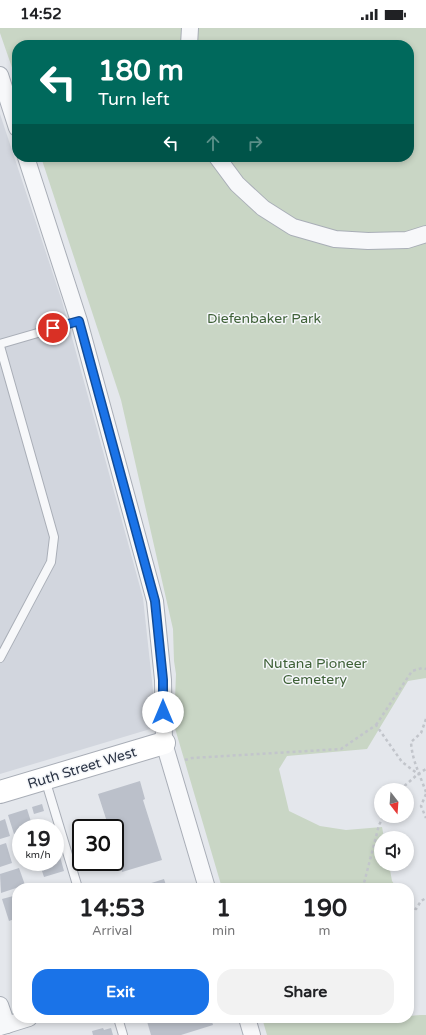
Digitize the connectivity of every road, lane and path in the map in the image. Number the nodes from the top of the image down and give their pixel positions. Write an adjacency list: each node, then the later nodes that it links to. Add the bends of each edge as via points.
1 (190, 28): 2 (street)
2 (189, 40)
3 (0, 75): 4 (street)
4 (12, 112)
5 (28, 162): 8 (street)
6 (221, 162): 7 (street, via 237,184 263,208 293,227 335,238 368,241 407,240)
7 (426, 234)
8 (79, 321): 9 (lane); 14 (street, via 155,601 163,680)
9 (0, 345): 10 (lane, via 54,537 51,562)
10 (0, 658)
11 (426, 669): 13 (path, via 412,671)
12 (426, 719): 17 (path, via 421,733 412,742)
13 (376, 725): 15 (path, via 341,749 192,758); 17 (path, via 402,762)
14 (164, 743): 15 (street); 18 (street, Ruth Street West)
15 (169, 764): 25 (street)
16 (426, 769): 17 (path)
17 (418, 774): 19 (path); 21 (path)
18 (44, 779): 20 (street, Ruth Street West); 24 (lane)
19 (408, 783)
20 (0, 792)
21 (426, 793): 22 (path, via 421,806)
22 (426, 818)
23 (380, 823): 26 (path)
24 (76, 883)
25 (205, 883)
26 (364, 883)
27 (426, 898): 28 (path)
28 (414, 908)
29 (0, 1005): 33 (street)
30 (13, 1023): 33 (street)
31 (119, 1023): 34 (lane)
32 (248, 1023): 35 (street)
33 (3, 1026)
34 (123, 1035)
35 (252, 1035)

